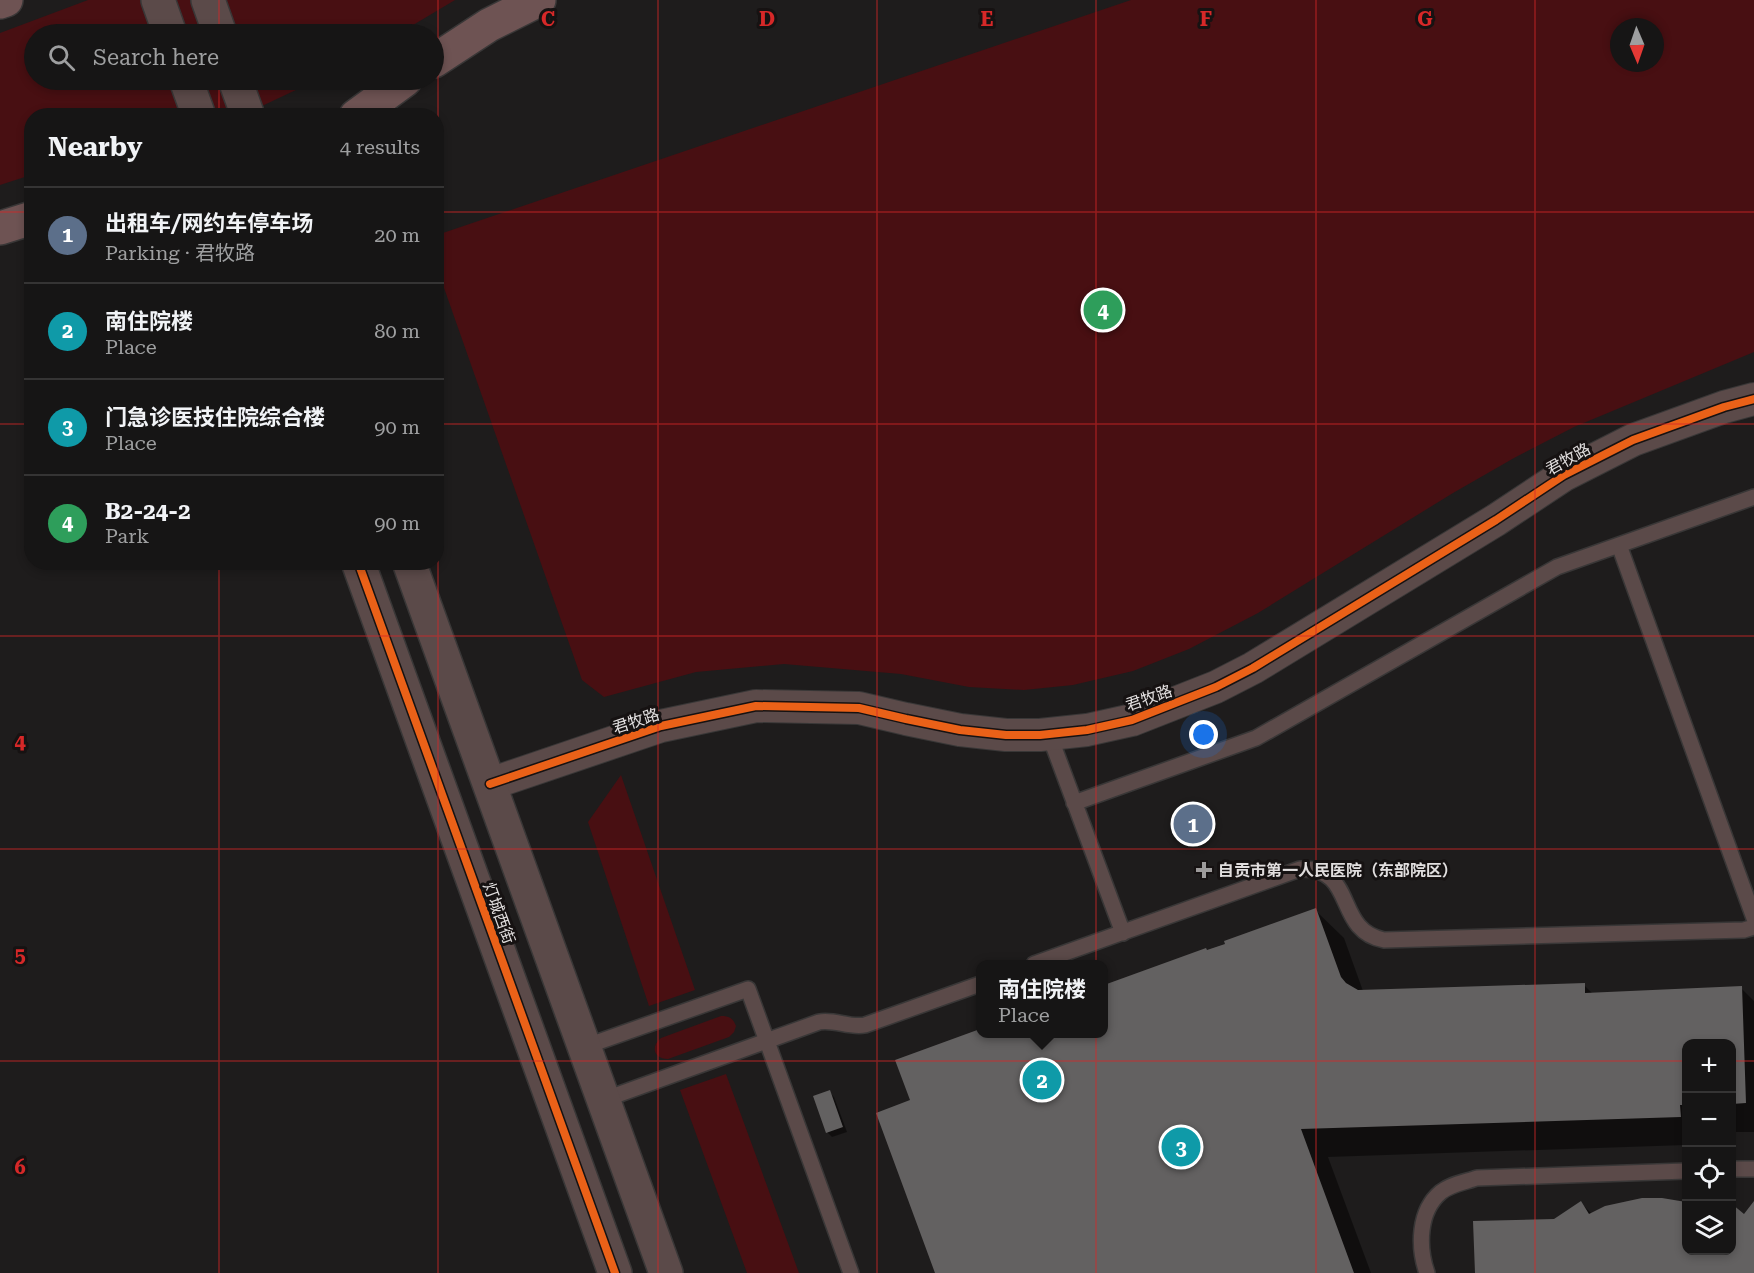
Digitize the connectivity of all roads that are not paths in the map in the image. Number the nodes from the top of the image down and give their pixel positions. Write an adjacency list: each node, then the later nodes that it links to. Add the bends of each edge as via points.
1 (6, 0): 5 (highway)
2 (158, 0): 6 (street)
3 (208, 0): 7 (street)
4 (539, 0): 8 (highway, via 489,25)
5 (0, 2)
6 (166, 24)
7 (216, 24)
8 (444, 54)
9 (190, 90): 12 (street)
10 (239, 90): 13 (street)
11 (391, 90): 14 (highway)
12 (196, 108)
13 (245, 108)
14 (367, 108)
15 (24, 220): 16 (highway)
16 (0, 228)
17 (1754, 399): 22 (street, 君牧路, via 1633,440 1564,476 1297,643 1216,687 1132,720)
18 (1754, 497): 19 (lane)
19 (1619, 545): 24 (lane, via 1557,567 1256,738); 25 (lane)
20 (361, 570): 36 (street, 灯城西街)
21 (412, 570): 23 (street)
22 (1049, 734): 23 (street, 君牧路, via 960,730 858,708 756,706 661,726); 24 (lane)
23 (490, 784): 31 (street)
24 (1074, 803): 27 (lane)
25 (1754, 918)
26 (1754, 927): 27 (lane, via 1384,940 1372,937 1356,925 1334,881 1322,872 1307,869)
27 (1123, 933): 28 (lane)
28 (1045, 960)
29 (976, 986): 30 (lane, via 865,1025 826,1021)
30 (766, 1041): 31 (lane, via 748,989); 32 (lane); 38 (lane)
31 (584, 1047): 32 (street)
32 (603, 1100): 37 (street)
33 (1754, 1169): 34 (lane)
34 (1736, 1170)
35 (1682, 1171): 39 (lane, via 1477,1178 1454,1185 1440,1193 1429,1207 1422,1227 1421,1246)
36 (615, 1273)
37 (666, 1273)
38 (851, 1273)
39 (1427, 1273)

